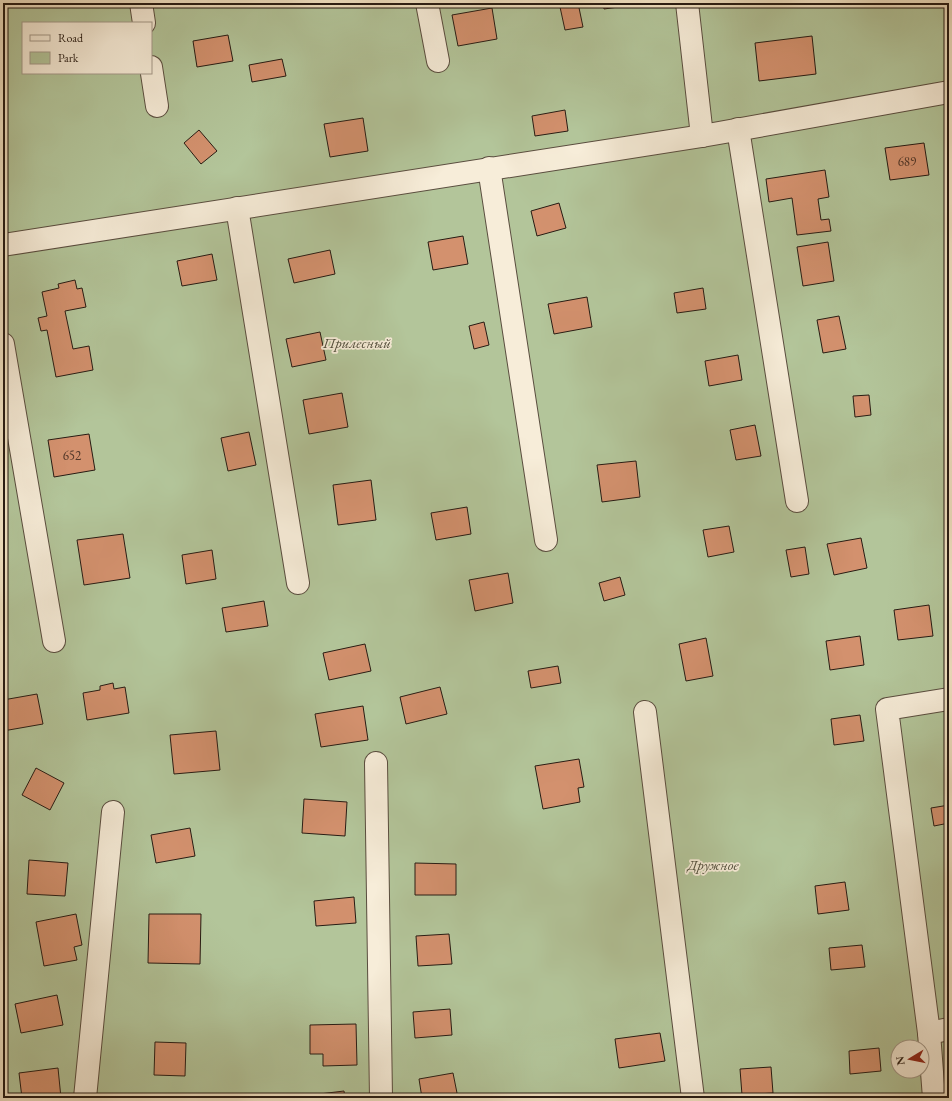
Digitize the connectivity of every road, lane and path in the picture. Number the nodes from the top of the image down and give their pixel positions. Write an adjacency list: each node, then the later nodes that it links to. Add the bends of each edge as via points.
1 (141, 3): 4 (street)
2 (427, 3): 5 (street)
3 (687, 3): 10 (street)
4 (144, 22)
5 (438, 61)
6 (152, 74): 8 (street)
7 (949, 92): 9 (street)
8 (157, 106)
9 (738, 130): 10 (street); 15 (street)
10 (702, 136): 11 (street)
11 (489, 168): 12 (street); 16 (street)
12 (237, 208): 13 (street); 17 (street)
13 (3, 245)
14 (3, 344): 18 (street)
15 (797, 501)
16 (546, 540)
17 (298, 583)
18 (54, 640)
19 (949, 699): 23 (street, via 887,709)
20 (645, 712): 26 (street)
21 (376, 763): 25 (street)
22 (113, 812): 24 (street)
23 (939, 1031): 27 (street)
24 (84, 1098)
25 (381, 1098)
26 (693, 1098)
27 (934, 1098)

